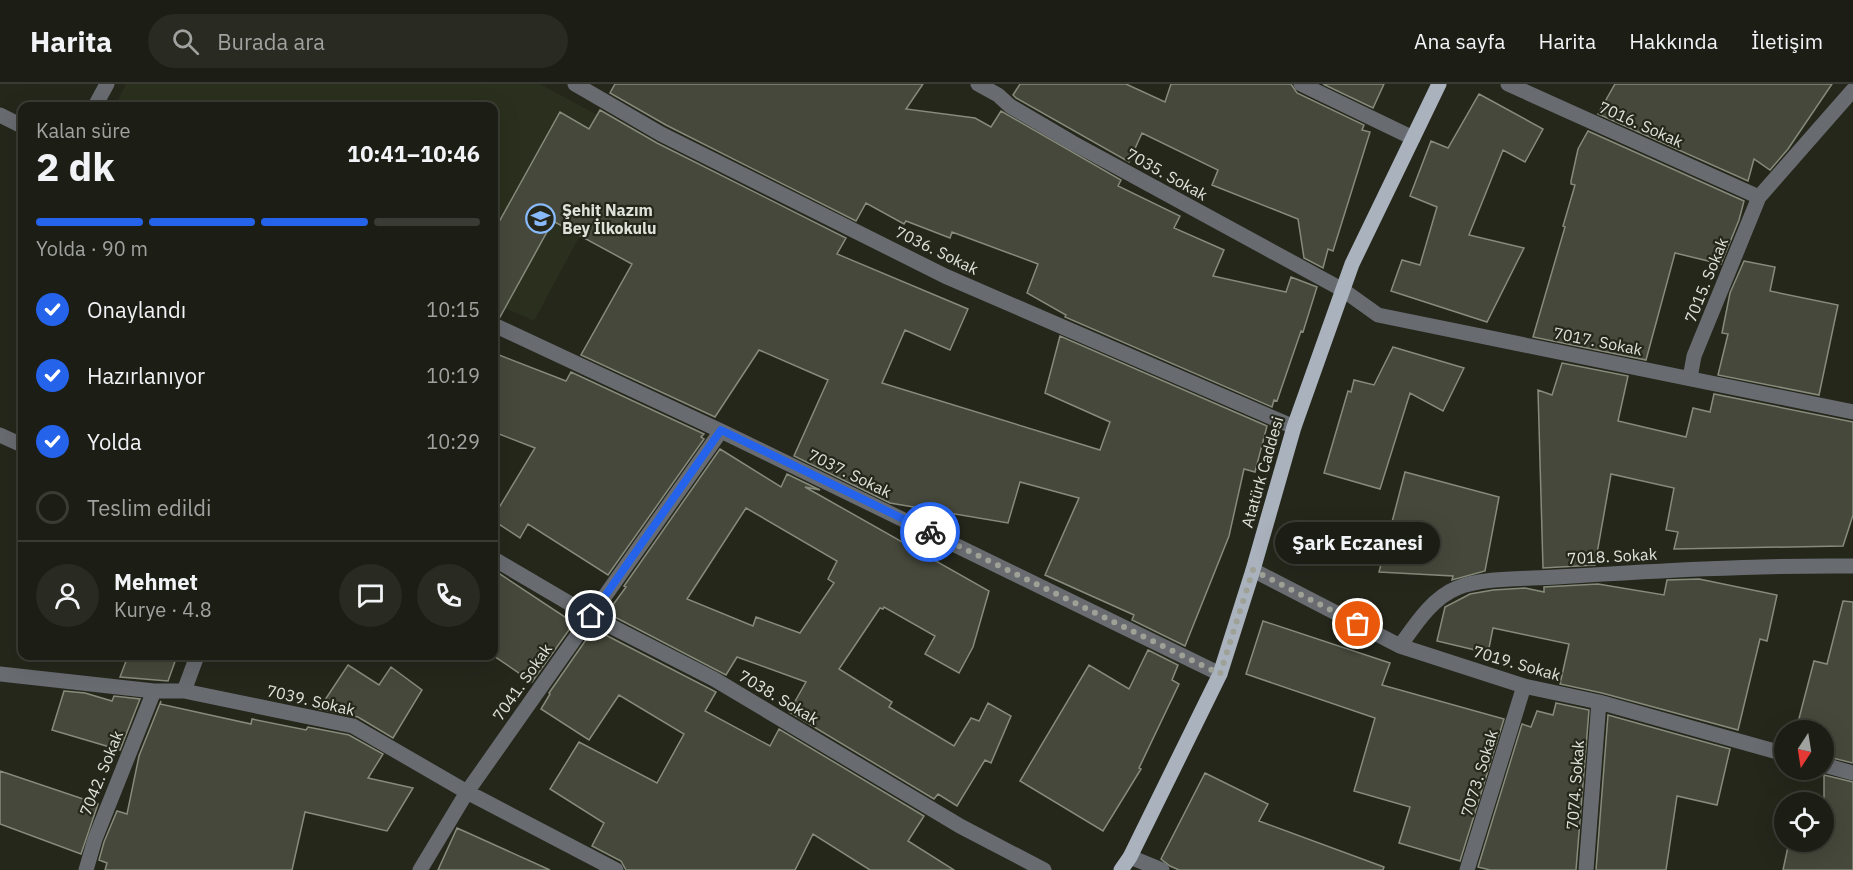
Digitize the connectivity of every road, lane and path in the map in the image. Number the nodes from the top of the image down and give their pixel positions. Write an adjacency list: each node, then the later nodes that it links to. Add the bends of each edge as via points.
1 (106, 84): 9 (street)
2 (575, 84): 7 (street, 7036. Sokak)
3 (978, 84): 14 (street, 7035. Sokak, via 1073,143)
4 (1301, 84): 12 (street)
5 (1439, 84): 12 (main road, Atatürk Caddesi)
6 (1508, 84): 13 (street, 7016. Sokak)
7 (595, 89): 18 (street, 7036. Sokak, via 661,134 945,276)
8 (1853, 90): 13 (street, 7015. Sokak)
9 (97, 102)
10 (0, 115): 11 (street)
11 (18, 124)
12 (1413, 138): 14 (main road, Atatürk Caddesi)
13 (1759, 197): 16 (street, 7015. Sokak, via 1694,357)
14 (1343, 290): 16 (street, 7017. Sokak, via 1378,315); 18 (main road, Atatürk Caddesi)
15 (498, 327): 19 (street, 7037. Sokak)
16 (1690, 378): 17 (street, 7017. Sokak)
17 (1853, 412)
18 (1294, 427): 24 (main road, Atatürk Caddesi)
19 (721, 430): 25 (street, 7041. Sokak); 29 (street, 7037. Sokak)
20 (0, 435): 21 (street)
21 (18, 443)
22 (498, 562): 25 (street, 7038. Sokak)
23 (1853, 566): 26 (street, 7018. Sokak, via 1778,566 1472,583 1445,593)
24 (1253, 570): 26 (street, 7019. Sokak); 29 (main road, Atatürk Caddesi)
25 (591, 616): 37 (street, 7041. Sokak); 42 (street, 7038. Sokak, via 714,680 960,826)
26 (1400, 646): 30 (street, 7019. Sokak)
27 (196, 660): 32 (street)
28 (0, 674): 31 (street, 7039. Sokak)
29 (1220, 674): 38 (main road, Atatürk Caddesi)
30 (1524, 686): 33 (street, 7019. Sokak); 44 (street, 7073. Sokak)
31 (154, 691): 32 (street, 7039. Sokak); 39 (street, 7042. Sokak, via 94,839)
32 (184, 691): 37 (street, 7039. Sokak, via 353,726)
33 (1599, 702): 34 (street, 7019. Sokak); 45 (street, 7074. Sokak)
34 (1774, 751)
35 (1834, 767): 36 (street)
36 (1853, 772)
37 (467, 792): 40 (street, 7041. Sokak); 41 (street, 7039. Sokak)
38 (1125, 864): 43 (street)
39 (86, 870)
40 (420, 870)
41 (616, 870)
42 (1044, 870)
43 (1162, 870)
44 (1467, 870)
45 (1586, 870)

